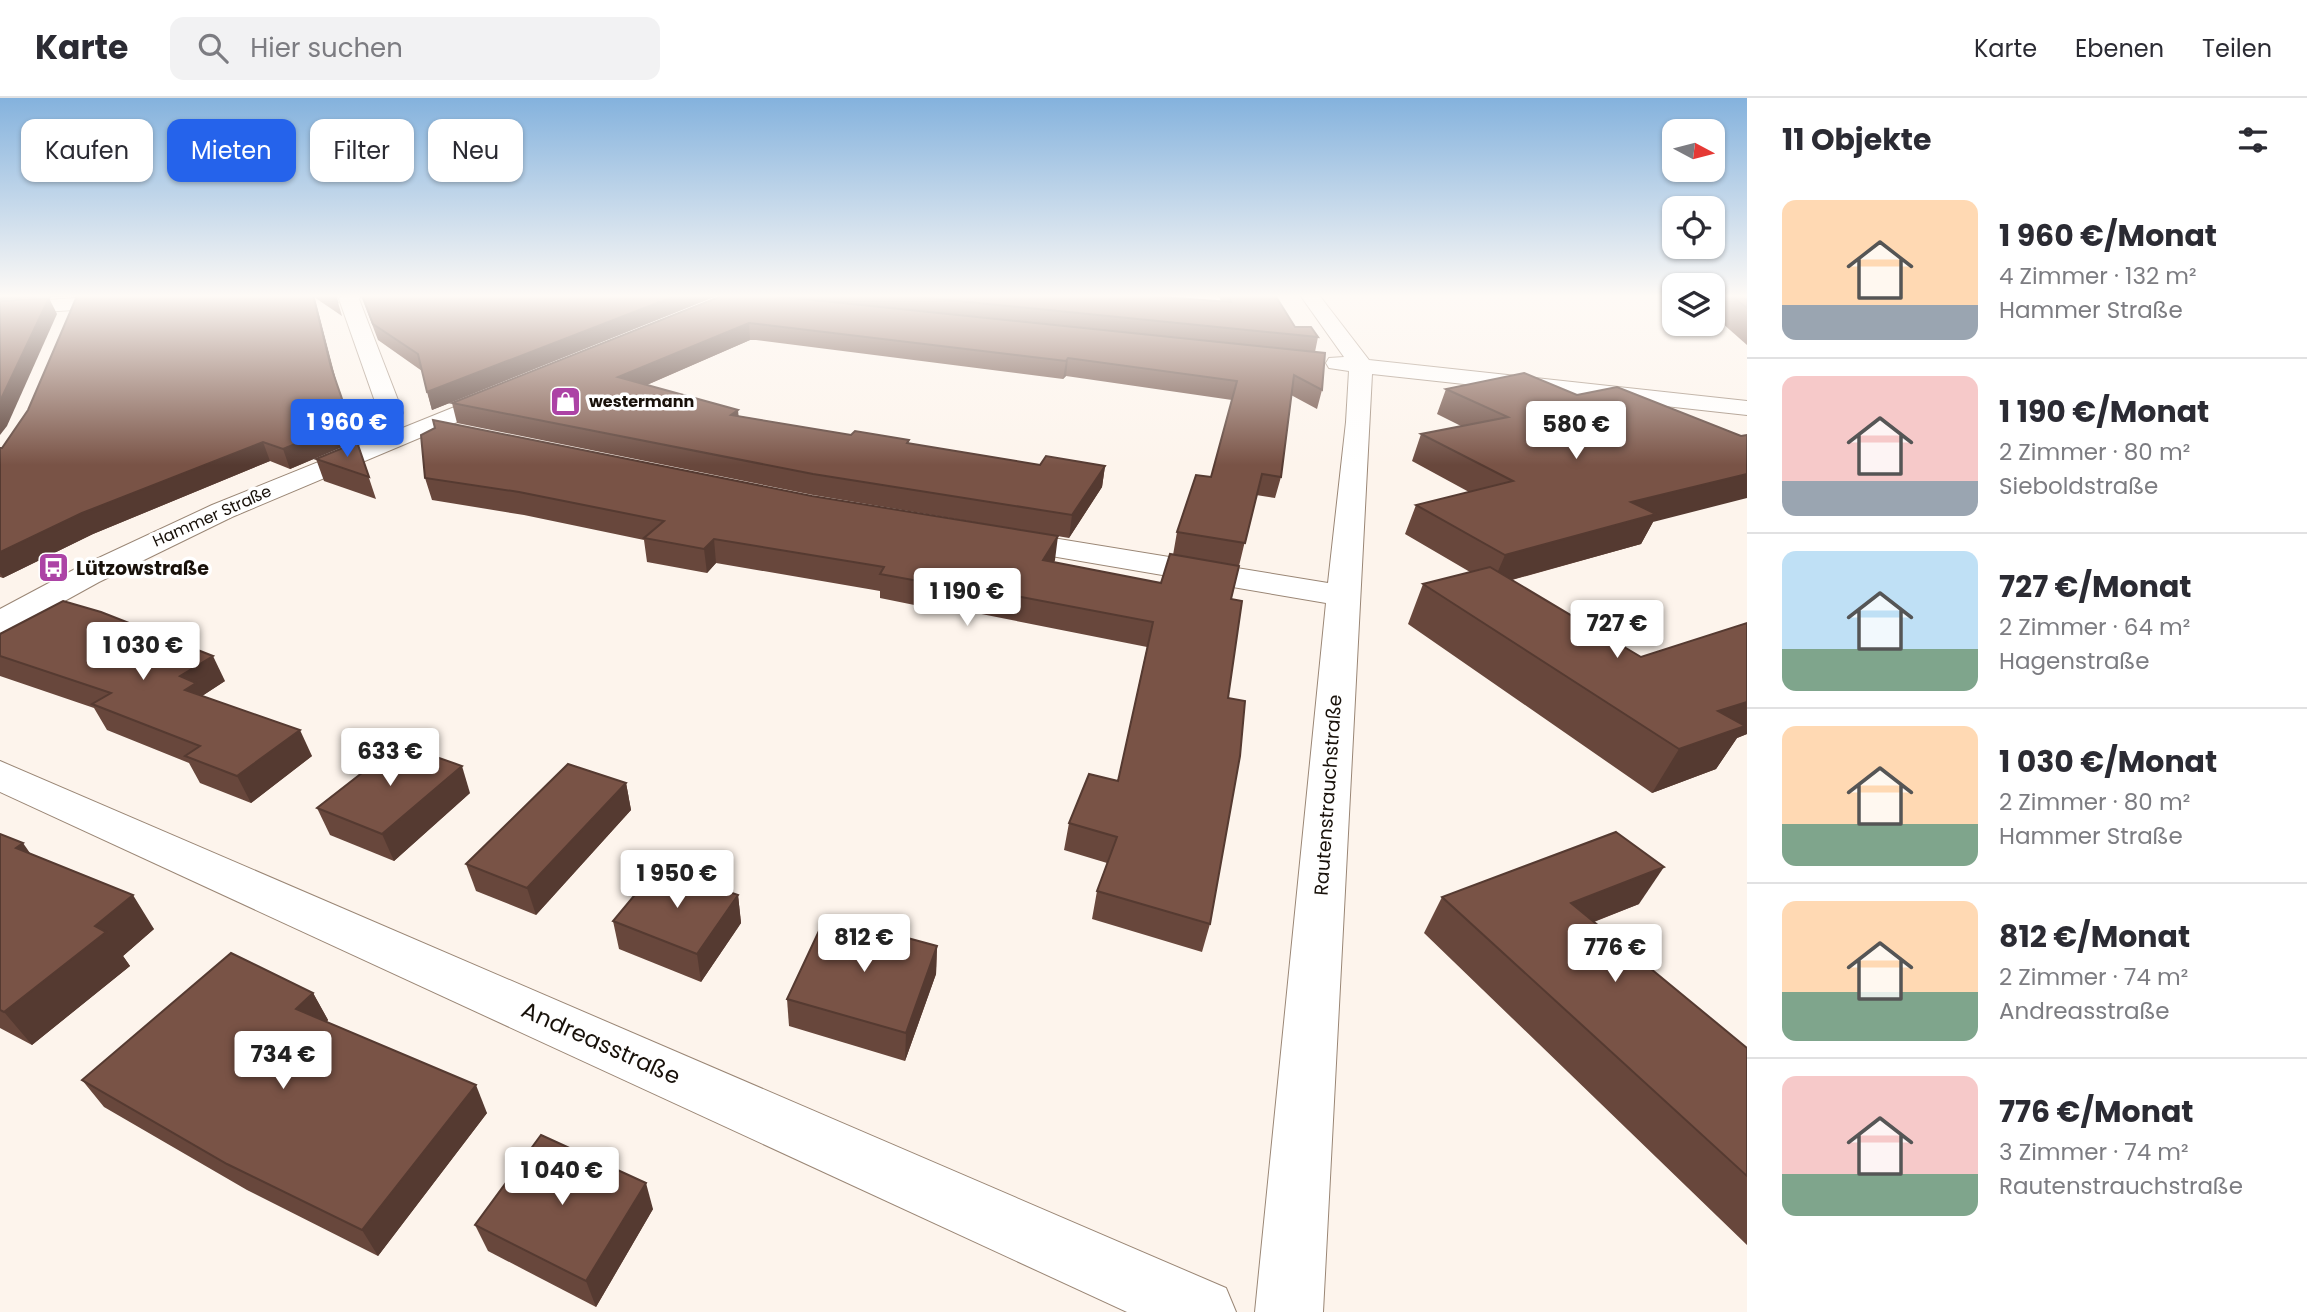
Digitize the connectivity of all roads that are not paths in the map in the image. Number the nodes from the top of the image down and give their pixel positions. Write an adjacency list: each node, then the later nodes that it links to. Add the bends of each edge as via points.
1 (368, 352): 6 (street)
2 (1335, 352): 3 (street)
3 (1340, 363): 5 (street); 10 (street, Rautenstrauchstraße, via 1359,422)
4 (526, 385): 7 (street, Hammer Straße)
5 (1747, 408)
6 (391, 413)
7 (424, 426): 8 (street); 11 (street, Hammer Straße, via 153,542)
8 (474, 437)
9 (976, 534): 10 (street)
10 (1343, 596): 14 (street, Rautenstrauchstraße)
11 (0, 623)
12 (0, 775): 13 (street, Andreasstraße)
13 (1202, 1312)
14 (1289, 1312)

